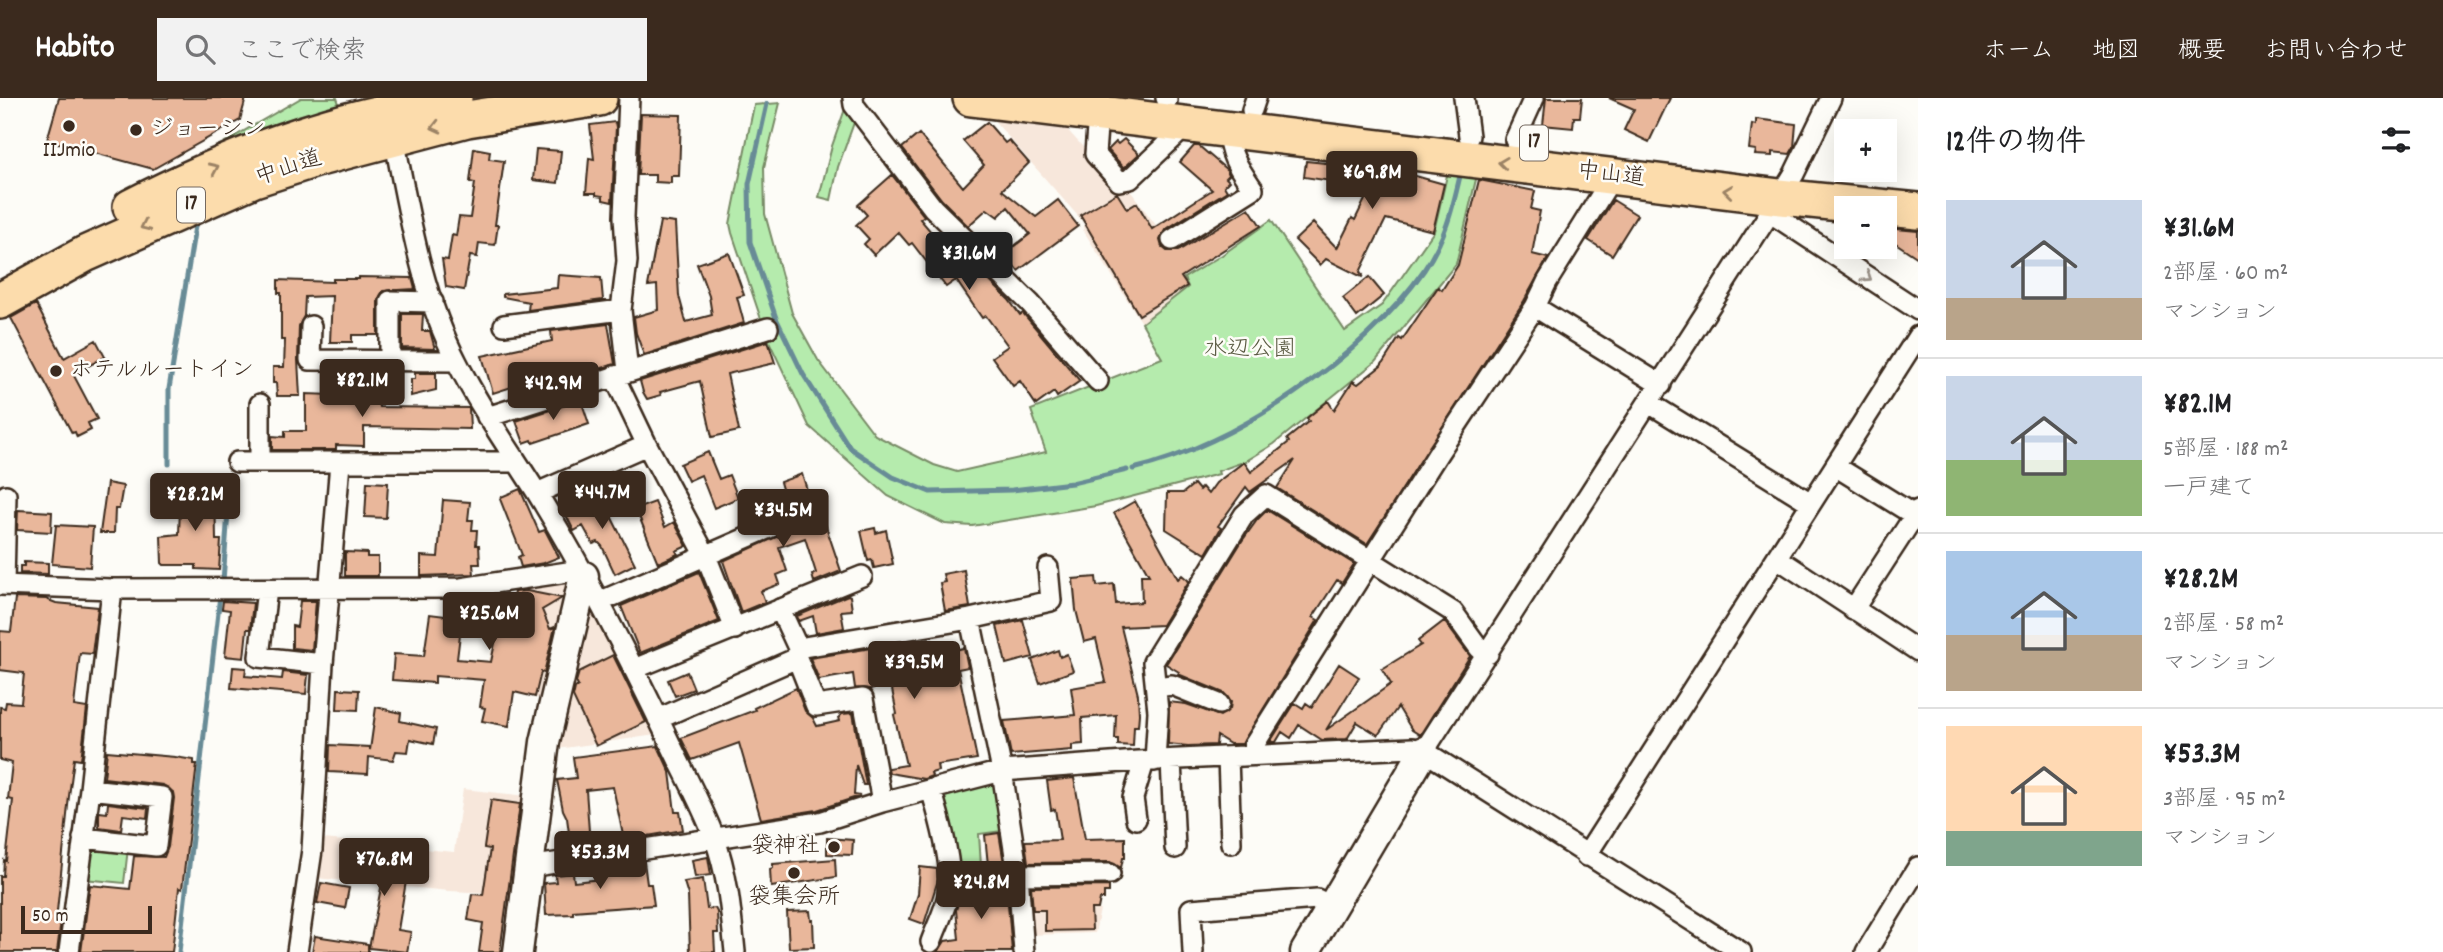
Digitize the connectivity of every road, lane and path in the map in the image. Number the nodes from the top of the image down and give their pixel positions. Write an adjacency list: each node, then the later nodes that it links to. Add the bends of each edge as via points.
1 (454, 98): 12 (highway, 中山道 / 17)
2 (599, 98): 12 (highway, 中山道 / 17, one-way to 12, via 467,119)
3 (629, 98): 24 (street, via 624,217 627,261)
4 (853, 98): 33 (street, via 933,208 1030,303)
5 (971, 98): 11 (highway, 中山道 / 17)
6 (1464, 98): 13 (street)
7 (1534, 98): 14 (street)
8 (1831, 98): 17 (street)
9 (1167, 105): 10 (highway, 中山道 / 17); 11 (highway, 中山道 / 17); 11 (street, via 1130,179 1119,181 1095,154)
10 (1246, 112): 13 (highway, 中山道 / 17); 15 (highway, 中山道 / 17, one-way to 10); 19 (street, via 1227,144 1254,189)
11 (1098, 114)
12 (385, 116): 20 (highway, 中山道 / 17, one-way to 12, via 161,192 249,153 314,131); 21 (highway, 中山道 / 17, one-way to 21, via 319,158 241,184 85,254); 22 (street)
13 (1469, 136): 14 (highway, 中山道 / 17)
14 (1515, 141): 17 (highway, 中山道 / 17)
15 (1613, 176): 17 (highway, 中山道 / 17, one-way to 15); 23 (street)
16 (1918, 187): 17 (highway, 中山道 / 17)
17 (1781, 194): 18 (highway, 中山道 / 17); 25 (street, one-way to 25); 34 (street)
18 (1918, 211)
19 (1172, 240)
20 (0, 276)
21 (0, 301)
22 (433, 302): 30 (street); 31 (street, via 390,301)
23 (1535, 307): 34 (street); 51 (street)
24 (621, 310): 26 (street); 32 (street)
25 (1918, 310)
26 (504, 325)
27 (311, 326): 31 (street, via 310,360)
28 (768, 328): 32 (street)
29 (1918, 336): 43 (street)
30 (456, 361): 31 (street); 37 (street)
31 (390, 362)
32 (621, 374): 37 (street); 38 (street)
33 (1098, 381)
34 (1661, 385): 35 (street)
35 (1649, 403): 46 (street); 66 (street)
36 (260, 404): 40 (street)
37 (487, 417): 42 (street)
38 (647, 445): 44 (street); 49 (street)
39 (237, 461): 40 (street)
40 (260, 462): 41 (street)
41 (340, 463): 42 (street); 56 (street)
42 (517, 463): 44 (street)
43 (1835, 466): 46 (street); 47 (street)
44 (537, 494): 53 (street)
45 (6, 495): 55 (street)
46 (1811, 503): 50 (street)
47 (1916, 512): 61 (street)
48 (776, 525): 49 (street)
49 (706, 556): 59 (street); 63 (street)
50 (1777, 558): 61 (street); 85 (street)
51 (1372, 560): 66 (street, via 1453,612); 69 (street, via 1272,498 1262,497 1244,515 1153,662); 73 (street, via 1254,745)
52 (1048, 568): 62 (street, via 1051,601)
53 (583, 573): 56 (street, via 461,588); 59 (street); 86 (street, via 545,742)
54 (862, 576): 60 (street)
55 (2, 585): 57 (street)
56 (331, 588): 58 (street); 67 (street)
57 (112, 589): 58 (street); 77 (street)
58 (267, 589): 67 (street, via 259,657)
59 (599, 602): 68 (street)
60 (780, 609): 63 (street); 65 (street)
61 (1853, 610): 64 (street)
62 (970, 619): 65 (street); 76 (street)
63 (736, 629): 68 (street)
64 (1918, 651)
65 (798, 653): 71 (street); 79 (street, via 816,706 863,699)
66 (1488, 654): 72 (street)
67 (323, 664): 93 (street, via 312,850)
68 (634, 669): 71 (street)
69 (1156, 687): 70 (street, via 1172,685); 75 (street)
70 (1219, 704)
71 (658, 719): 81 (street)
72 (1424, 751): 73 (street); 85 (street); 90 (street)
73 (1252, 755): 74 (street)
74 (1228, 757): 75 (street); 83 (street)
75 (1157, 761): 76 (street); 80 (street, via 1133,799); 84 (street)
76 (1002, 771): 78 (street); 89 (street)
77 (90, 789): 82 (street); 82 (street, via 162,797 156,846)
78 (931, 789): 79 (street); 91 (street, via 950,880)
79 (882, 802): 81 (street, via 820,822)
80 (1136, 819)
81 (714, 837): 86 (street); 95 (street, via 728,892)
82 (83, 838): 92 (street)
83 (1231, 843)
84 (1175, 848)
85 (1586, 856): 99 (street)
86 (529, 867): 94 (street)
87 (1918, 867): 100 (street)
88 (1110, 874): 89 (street)
89 (1018, 875): 96 (street)
90 (1332, 906): 97 (street, via 1317,899 1191,909); 98 (street)
91 (931, 942)
92 (69, 952)
93 (297, 952)
94 (518, 952)
95 (735, 952)
96 (1024, 952)
97 (1193, 952)
98 (1305, 952)
99 (1741, 952)
100 (1866, 952)

